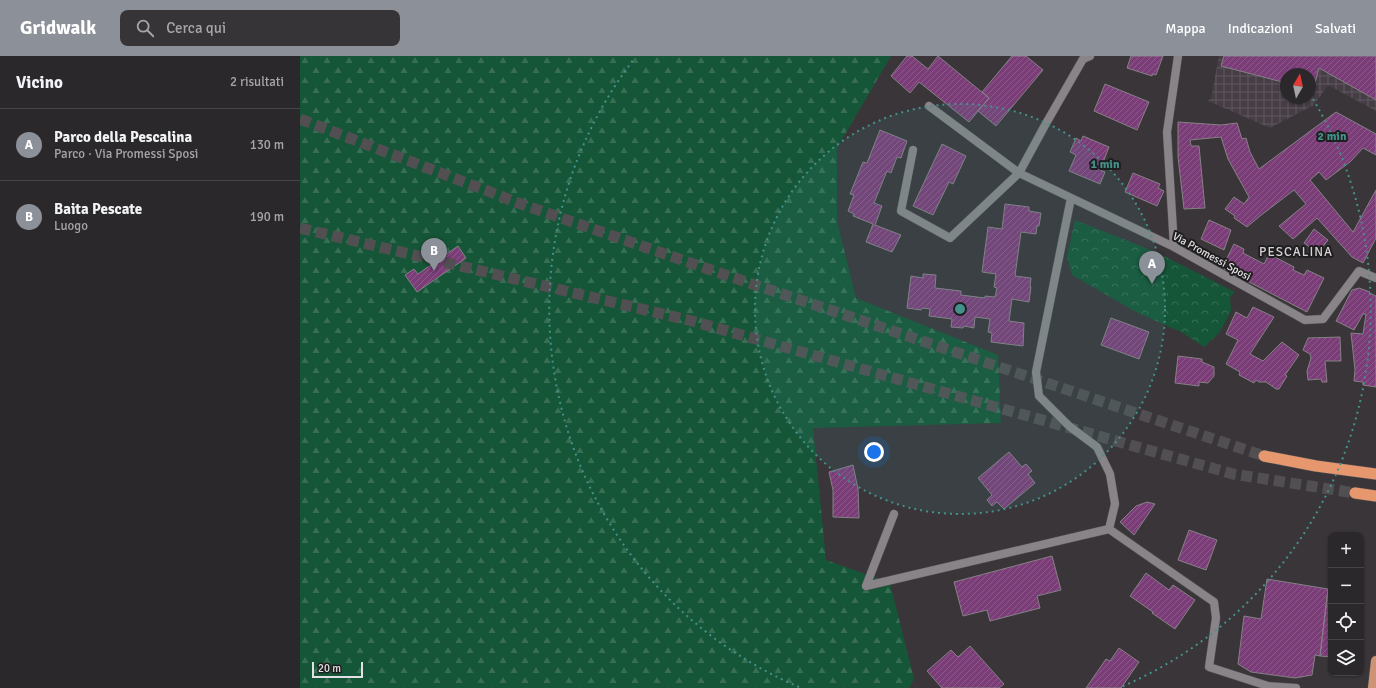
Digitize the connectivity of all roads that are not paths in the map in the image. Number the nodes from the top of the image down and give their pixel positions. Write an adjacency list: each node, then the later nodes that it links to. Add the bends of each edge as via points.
1 (1090, 56): 5 (street, via 1083,60)
2 (1178, 56): 7 (street, via 1167,132)
3 (929, 106): 5 (street, Via Promessi Sposi)
4 (913, 150): 5 (street, via 901,211 950,238)
5 (1019, 173): 6 (street, Via Promessi Sposi)
6 (1071, 198): 7 (street, Via Promessi Sposi); 14 (street, via 1036,372 1039,396 1069,426 1097,447 1110,474 1115,504)
7 (1174, 247): 8 (street, Via Promessi Sposi, via 1305,320 1323,319 1359,271)
8 (1376, 278)
9 (1264, 456): 10 (highway)
10 (1376, 474)
11 (1355, 493): 12 (highway)
12 (1376, 496)
13 (894, 514): 14 (street, via 866,586)
14 (1109, 529): 16 (street, via 1214,602 1216,618 1208,667 1268,686)
15 (1376, 661): 17 (main road)
16 (1296, 688)
17 (1372, 688)

